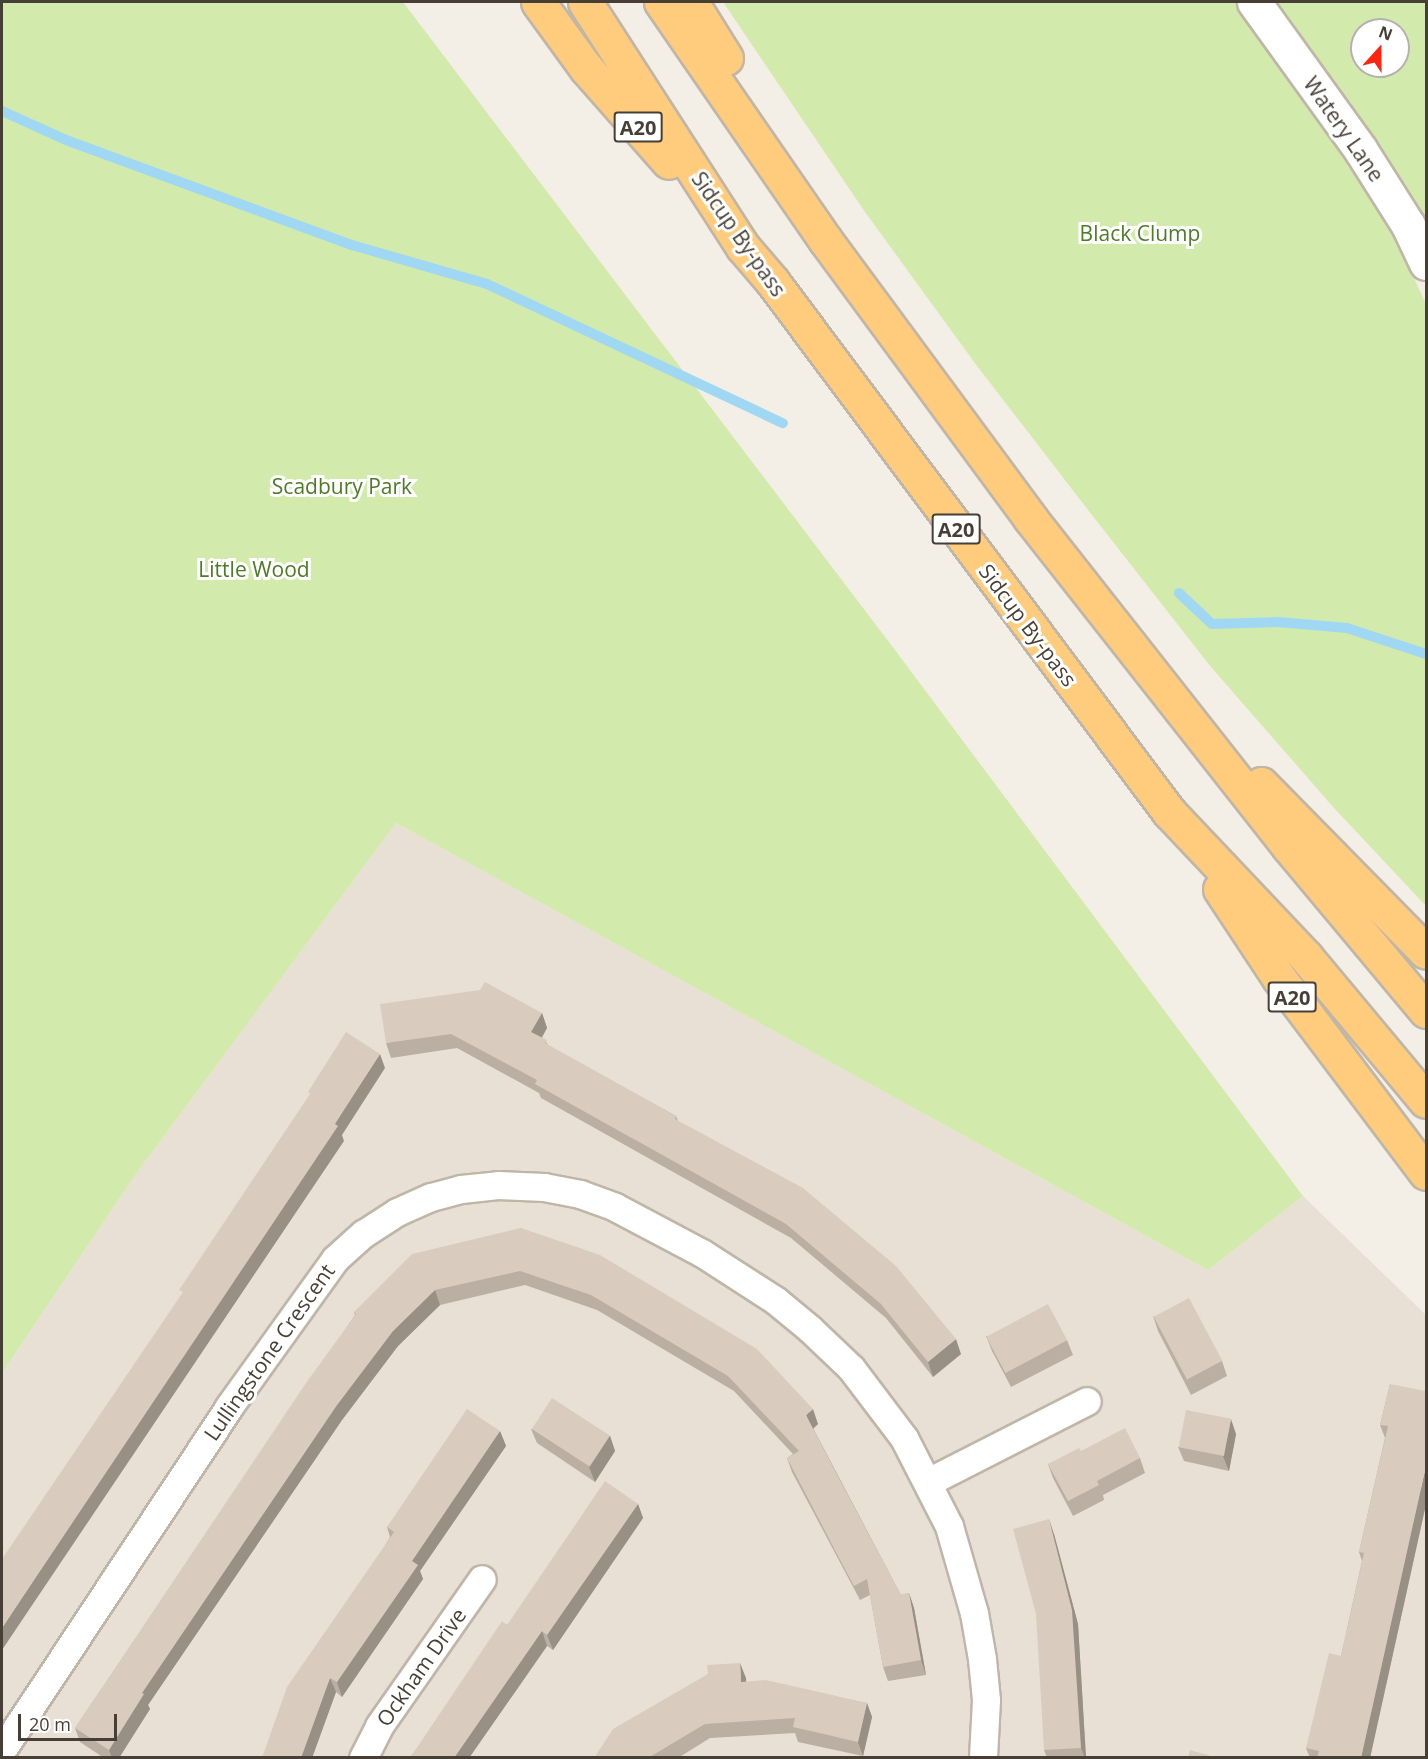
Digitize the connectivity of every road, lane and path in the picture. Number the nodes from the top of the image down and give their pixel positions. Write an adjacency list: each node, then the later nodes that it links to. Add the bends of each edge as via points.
1 (538, 2): 7 (highway, A20, via 586,68)
2 (585, 2): 7 (highway, Sidcup By-pass / A20)
3 (661, 2): 6 (highway)
4 (691, 2): 6 (highway, via 745,87)
5 (1254, 2): 8 (street, Watery Lane, via 1360,149 1408,225)
6 (826, 240): 9 (highway, via 1030,519)
7 (743, 247): 10 (highway, Sidcup By-pass / A20)
8 (1426, 263)
9 (1165, 690): 11 (highway); 12 (highway)
10 (1169, 812): 13 (highway, Sidcup By-pass / A20, via 1306,957); 14 (highway, A20, via 1279,978)
11 (1426, 952)
12 (1426, 1011)
13 (1426, 1101)
14 (1426, 1173)
15 (1087, 1401): 16 (street)
16 (928, 1482): 18 (street, Lullingstone Crescent, via 892,1421 851,1368 775,1300 702,1253 615,1207 580,1194 544,1187 498,1185 431,1197 397,1212 363,1234 313,1286); 20 (street, Lullingstone Crescent, via 949,1526 974,1613 986,1700)
17 (482, 1580): 19 (street, Ockham Drive, via 379,1726)
18 (2, 1749)
19 (363, 1758)
20 (983, 1758)

